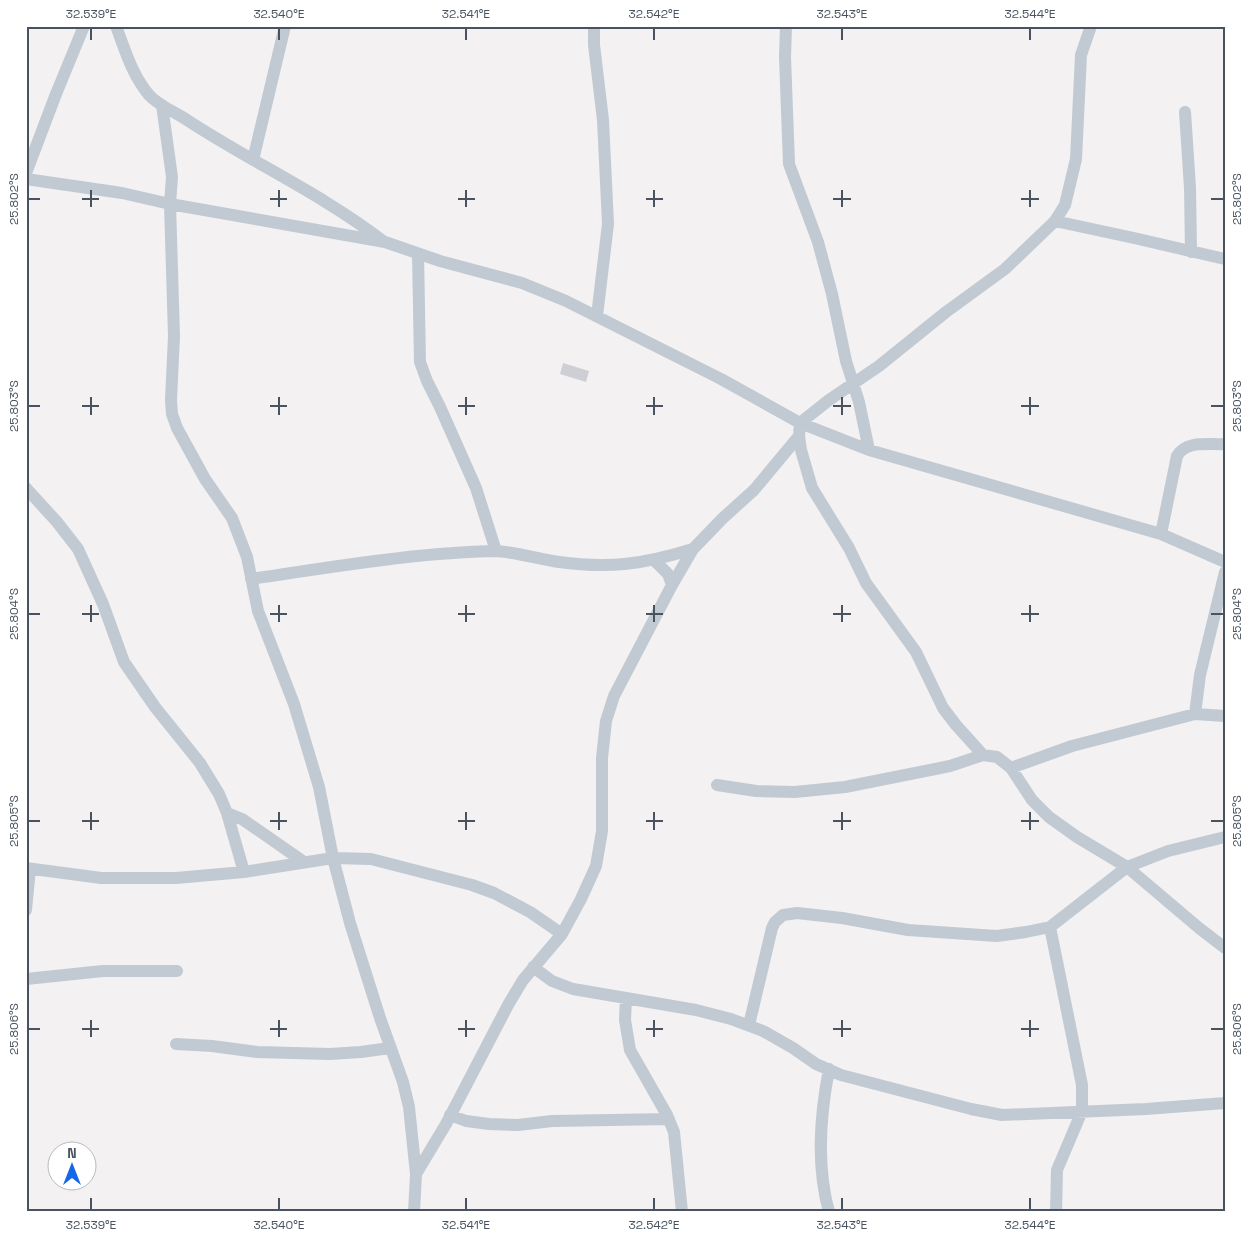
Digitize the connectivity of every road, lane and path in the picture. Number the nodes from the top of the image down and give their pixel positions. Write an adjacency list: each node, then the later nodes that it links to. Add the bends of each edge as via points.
1 (84, 26): 10 (street)
2 (116, 26): 7 (street, via 134,72 150,96)
3 (285, 26): 9 (street)
4 (594, 26): 18 (street, via 608,224)
5 (786, 26): 19 (street, via 789,164 818,242)
6 (1091, 26): 13 (street, via 1081,55 1076,159 1065,205)
7 (162, 105): 9 (street); 12 (street, via 172,177)
8 (1185, 112): 15 (street)
9 (253, 160): 14 (street, via 321,199)
10 (26, 174)
11 (26, 179): 12 (street, via 122,193)
12 (170, 204): 14 (street); 31 (street, via 174,336 172,414 205,479 232,518 247,557)
13 (1055, 221): 15 (street); 19 (street, via 1005,269)
14 (385, 242): 16 (street)
15 (1191, 252): 17 (street)
16 (418, 254): 18 (street, via 522,283); 27 (street, via 420,362 476,488)
17 (1225, 259)
18 (597, 316): 20 (street)
19 (853, 385): 20 (street); 23 (street)
20 (800, 423): 21 (street); 23 (street)
21 (799, 436): 26 (street, via 754,490); 35 (street, via 812,488 866,583 916,652 943,708)
22 (1225, 444): 25 (street, via 1190,445 1180,450)
23 (869, 450): 25 (street)
24 (26, 488): 38 (street, via 78,549 124,662 200,763)
25 (1161, 534): 29 (street)
26 (693, 549): 28 (street); 32 (street)
27 (496, 551): 28 (street, via 593,565); 31 (street, via 405,557)
28 (654, 560): 32 (street, via 668,574)
29 (1225, 562)
30 (1225, 572): 33 (street, via 1200,675)
31 (251, 579): 40 (street, via 258,611 294,704 319,787)
32 (672, 585): 47 (street, via 614,696 606,720 602,758 602,831 596,866)
33 (1195, 714): 34 (street); 36 (street, via 1072,746)
34 (1225, 716)
35 (983, 755): 36 (street, via 997,757); 37 (street, via 950,766 845,787 795,792)
36 (1011, 768): 42 (street, via 1032,800 1049,817)
37 (717, 785)
38 (227, 813): 41 (street, via 242,819); 44 (street)
39 (1225, 837): 42 (street)
40 (333, 858): 41 (street); 47 (street, via 371,859 494,893); 55 (street)
41 (304, 862): 44 (street)
42 (1127, 867): 46 (street); 48 (street)
43 (28, 869): 44 (street, via 101,878 176,878); 45 (street)
44 (244, 872)
45 (26, 910)
46 (1050, 927): 53 (street, via 997,936 908,930 797,913 783,915 772,928); 58 (street, via 1082,1085)
47 (562, 934): 49 (street)
48 (1225, 948)
49 (532, 967): 52 (street, via 552,981 573,989); 59 (street, via 508,1005)
50 (177, 971): 51 (street, via 103,971)
51 (26, 979)
52 (626, 998): 53 (street, via 696,1010); 60 (street, via 625,1020 630,1050)
53 (749, 1024): 56 (street)
54 (176, 1044): 55 (street, via 257,1052 330,1054)
55 (390, 1048): 61 (street, via 409,1107)
56 (829, 1069): 58 (street, via 850,1078 1002,1116); 64 (street, via 820,1135 822,1177)
57 (1225, 1103): 58 (street)
58 (1082, 1112): 65 (street, via 1057,1170)
59 (450, 1115): 60 (street, via 466,1121 518,1125 552,1121); 61 (street)
60 (669, 1119): 63 (street, via 674,1132)
61 (416, 1174): 62 (street)
62 (414, 1212)
63 (682, 1212)
64 (829, 1212)
65 (1056, 1212)

